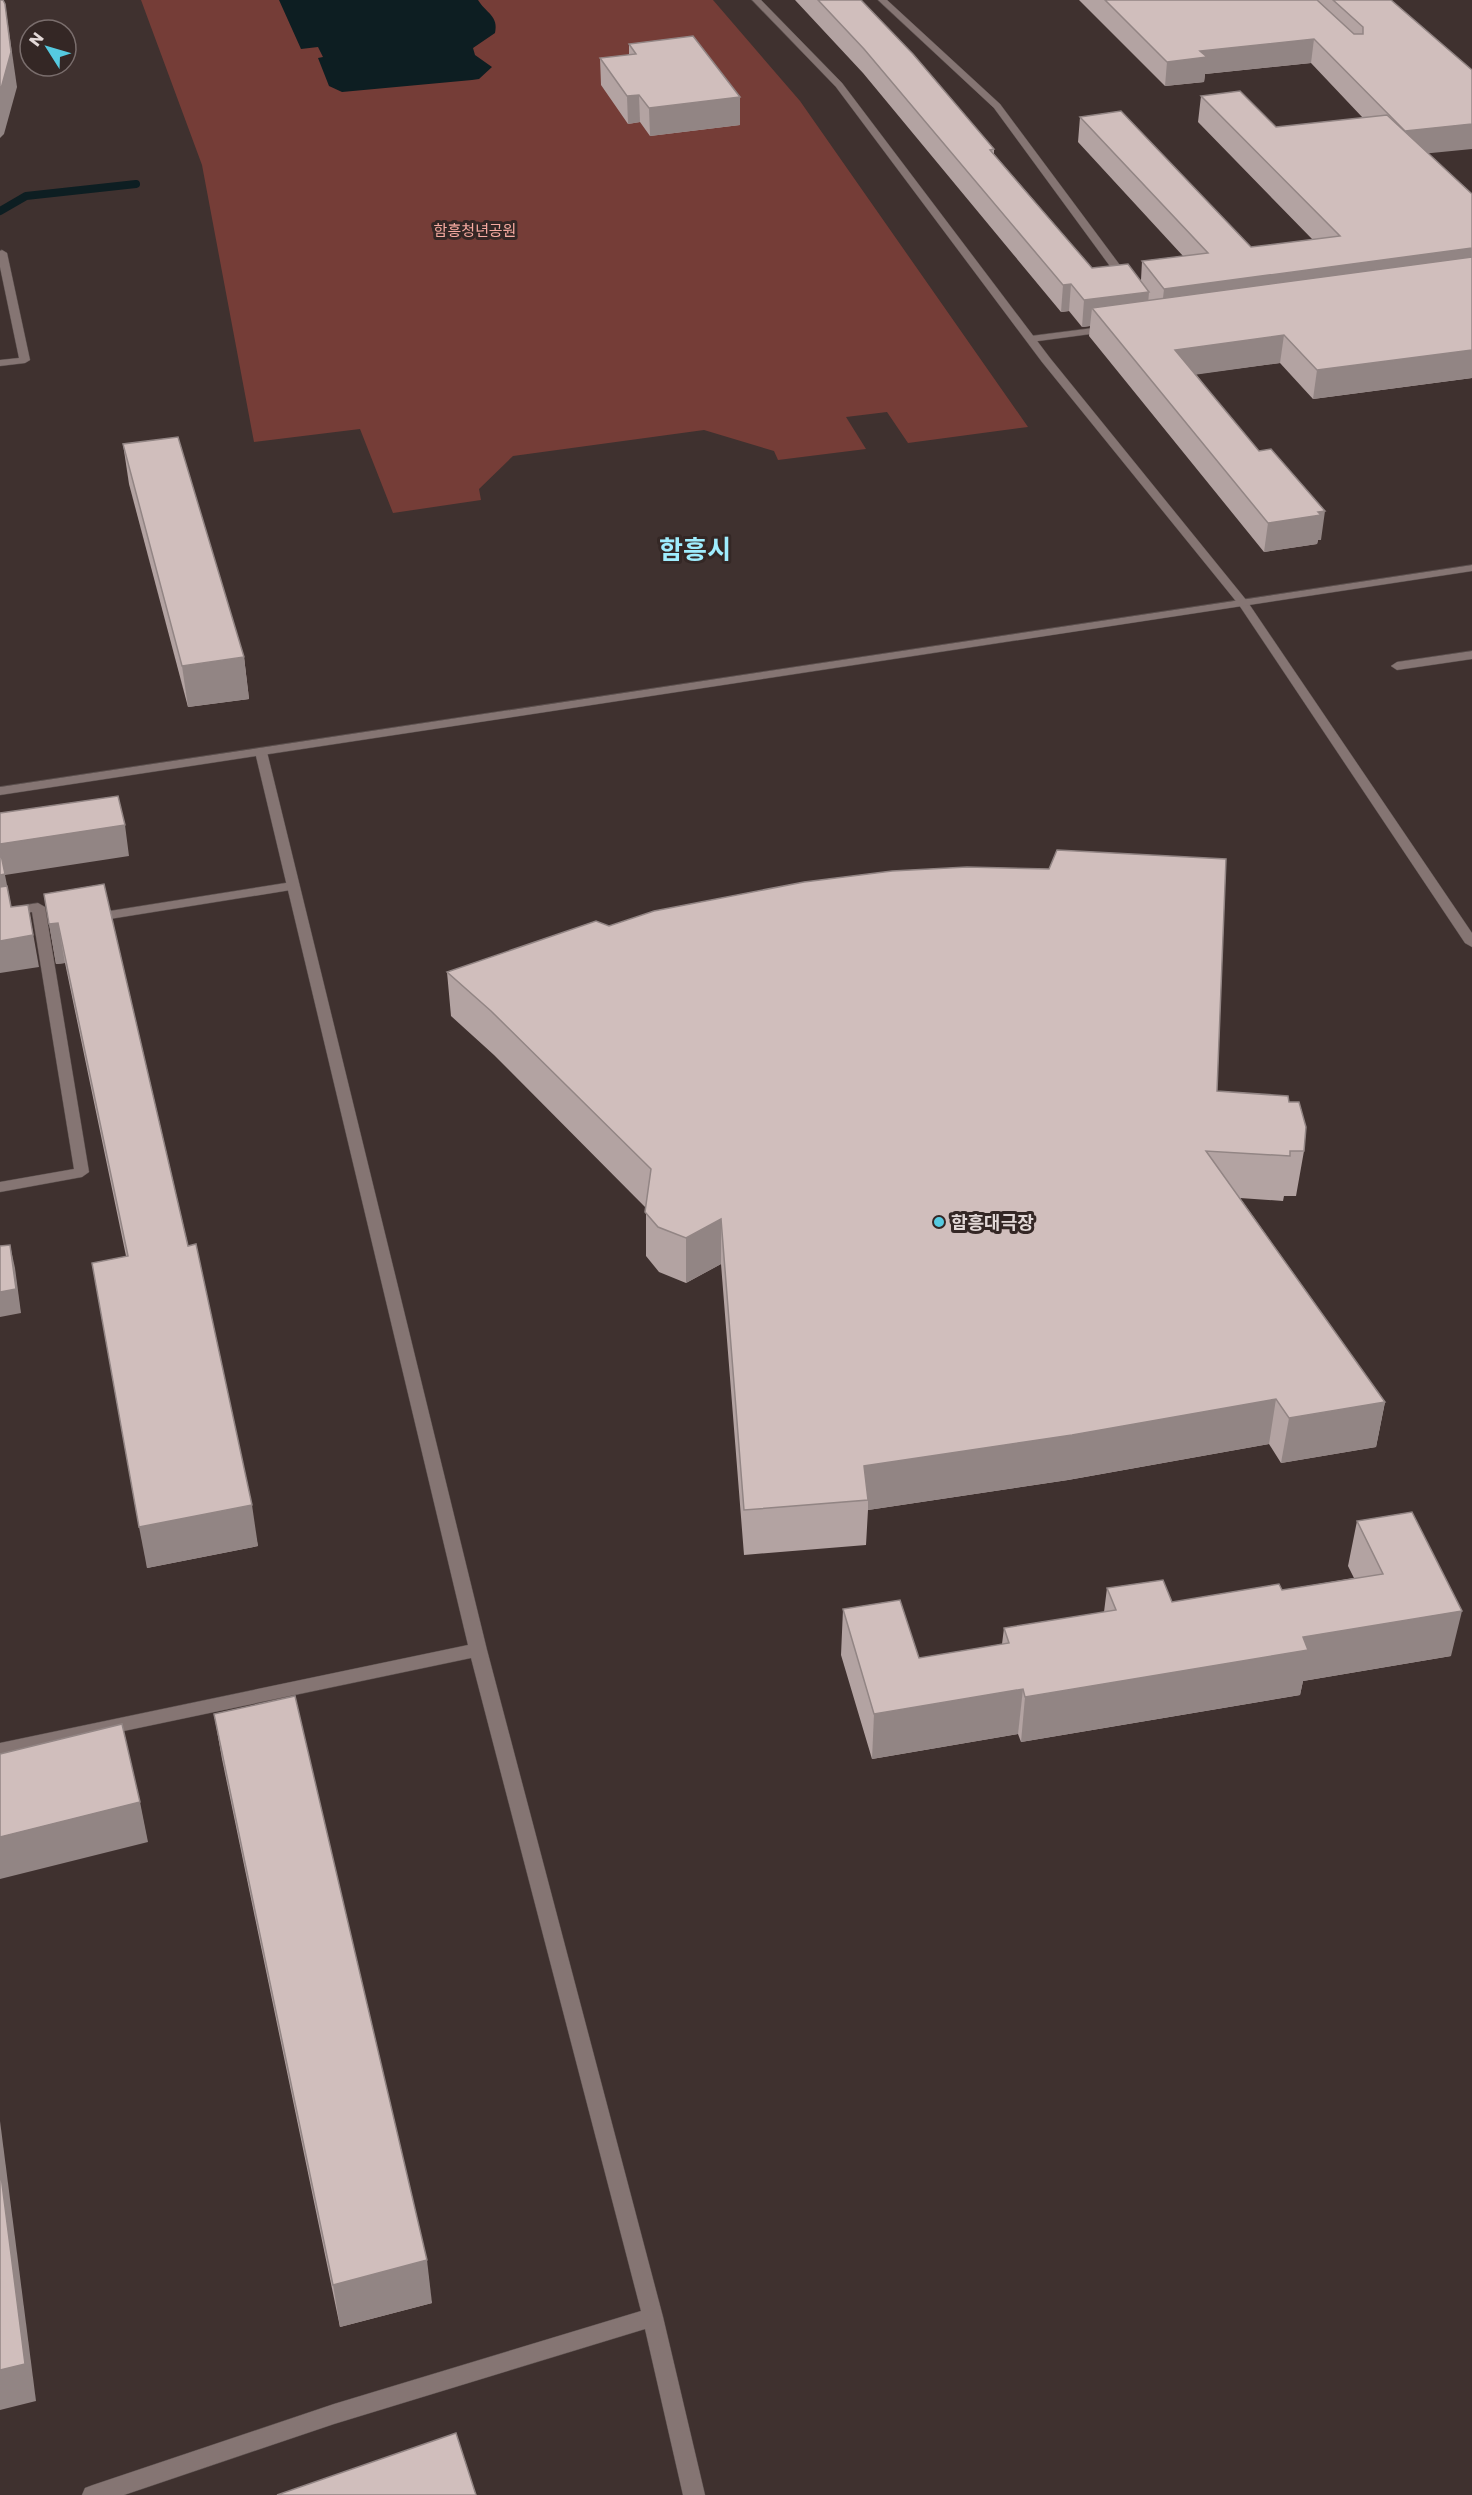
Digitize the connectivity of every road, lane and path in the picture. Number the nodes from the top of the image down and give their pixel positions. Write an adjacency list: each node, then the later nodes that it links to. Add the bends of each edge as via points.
1 (756, 0): 6 (street, via 839,85)
2 (882, 0): 4 (street, via 997,106)
3 (2, 253): 7 (street, via 25,360)
4 (1137, 295)
5 (1123, 327): 6 (street)
6 (1031, 339): 9 (street)
7 (0, 363)
8 (1472, 568): 9 (street)
9 (1243, 603): 12 (street); 17 (street)
10 (1472, 655): 11 (street)
11 (1397, 666)
12 (261, 752): 13 (street); 14 (street)
13 (0, 791)
14 (292, 886): 16 (street); 19 (street)
15 (0, 913): 18 (street, via 38,907 47,925 82,1172)
16 (75, 920)
17 (1472, 944)
18 (0, 1187)
19 (478, 1650): 20 (street); 21 (street)
20 (0, 1750)
21 (653, 2317): 22 (street, via 334,2415); 23 (street)
22 (93, 2495)
23 (694, 2495)

